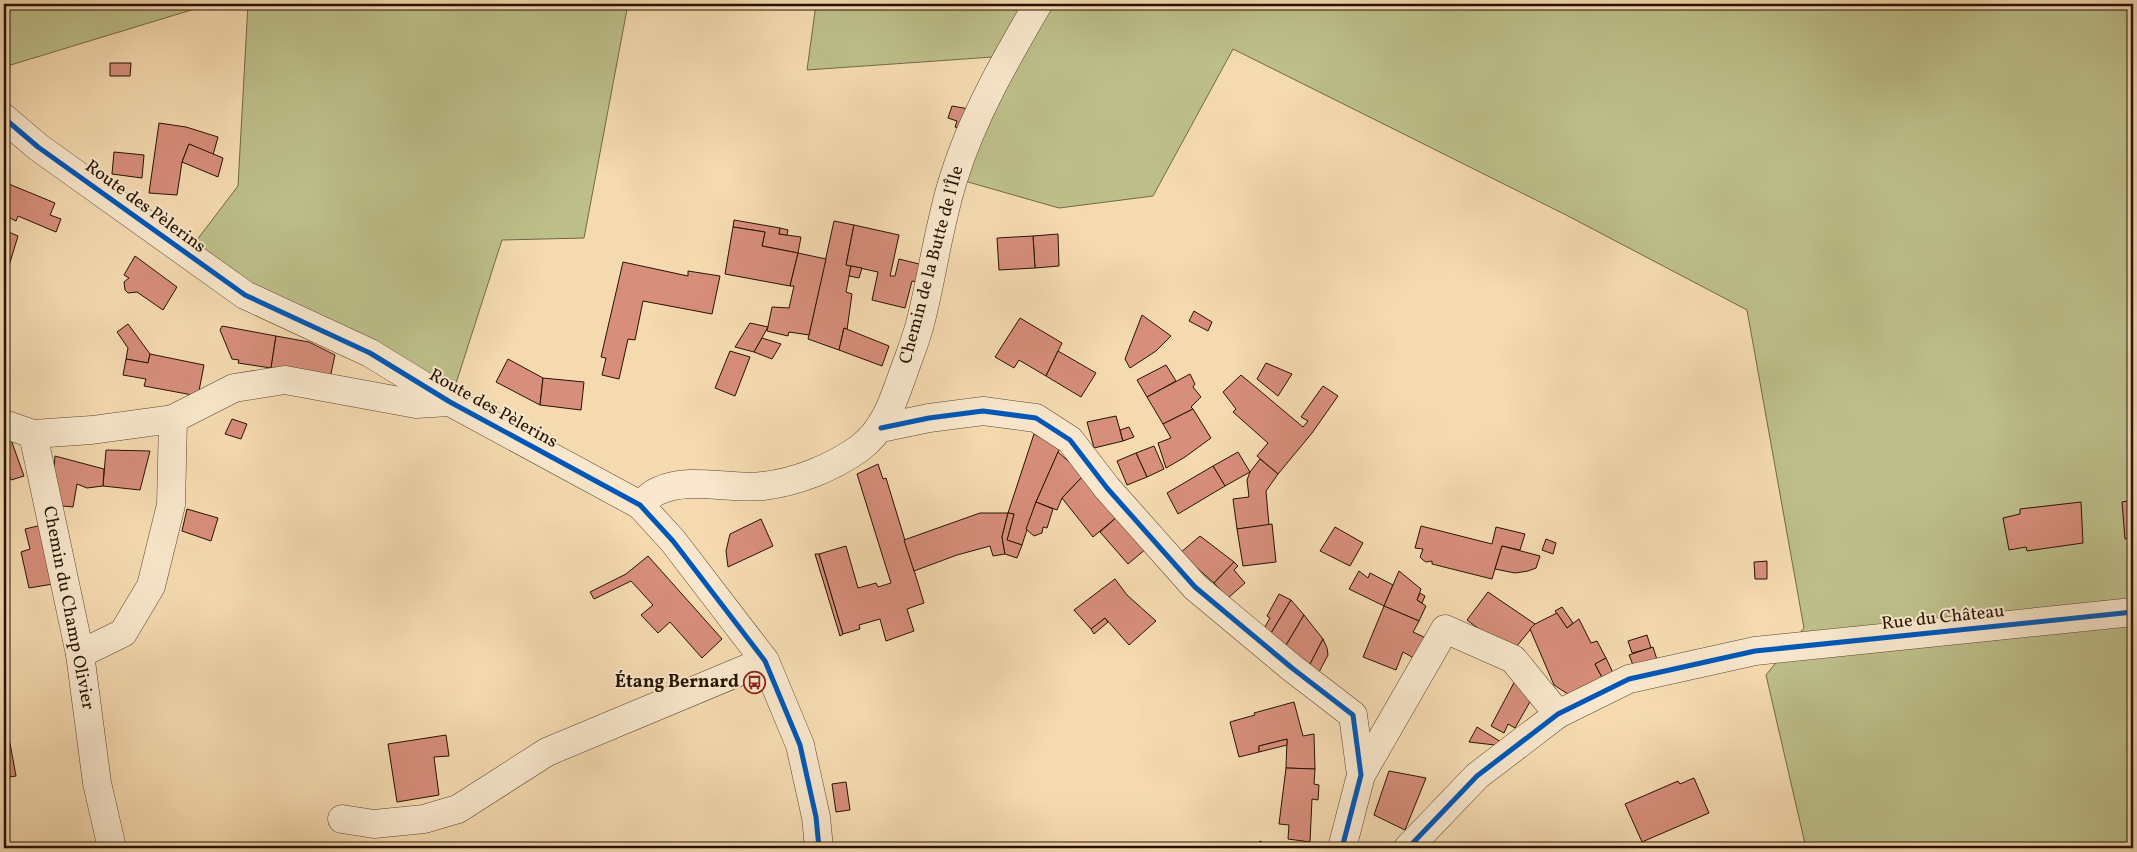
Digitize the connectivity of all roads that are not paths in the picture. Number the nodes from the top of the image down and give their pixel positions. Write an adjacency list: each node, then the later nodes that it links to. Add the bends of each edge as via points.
1 (1038, 4): 6 (street, Chemin de la Butte de l'Île, via 1008,56 966,144 954,178 921,322)
2 (4, 118): 3 (street, Route des Pèlerins, via 38,147 245,295 370,353)
3 (450, 402): 4 (street, via 416,404 285,380 234,388); 8 (street, Route des Pèlerins)
4 (173, 419): 7 (street); 10 (street, via 171,505 151,586 123,633)
5 (4, 424): 7 (street)
6 (881, 428): 8 (street, Chemin de la Butte de l'Île, via 860,447 830,466 797,480 761,486 676,486 657,491); 13 (street, via 983,411 1036,418 1070,440 1107,488 1195,587 1353,715)
7 (33, 434): 10 (street, Chemin du Champ Olivier)
8 (640, 505): 11 (street, Route des Pèlerins, via 673,541)
9 (2133, 612): 12 (street, Rue du Château, via 1755,651 1629,679)
10 (80, 654): 15 (street, Chemin du Champ Olivier, via 97,783)
11 (765, 661): 14 (street, via 547,752 458,809 424,819 374,824); 16 (street, Route des Pèlerins, via 800,745 816,817)
12 (1558, 714): 13 (street, via 1513,659 1445,629); 18 (street, Rue du Château, via 1477,776)
13 (1361, 775): 17 (street)
14 (342, 819)
15 (112, 848)
16 (819, 848)
17 (1342, 848)
18 (1408, 848)

